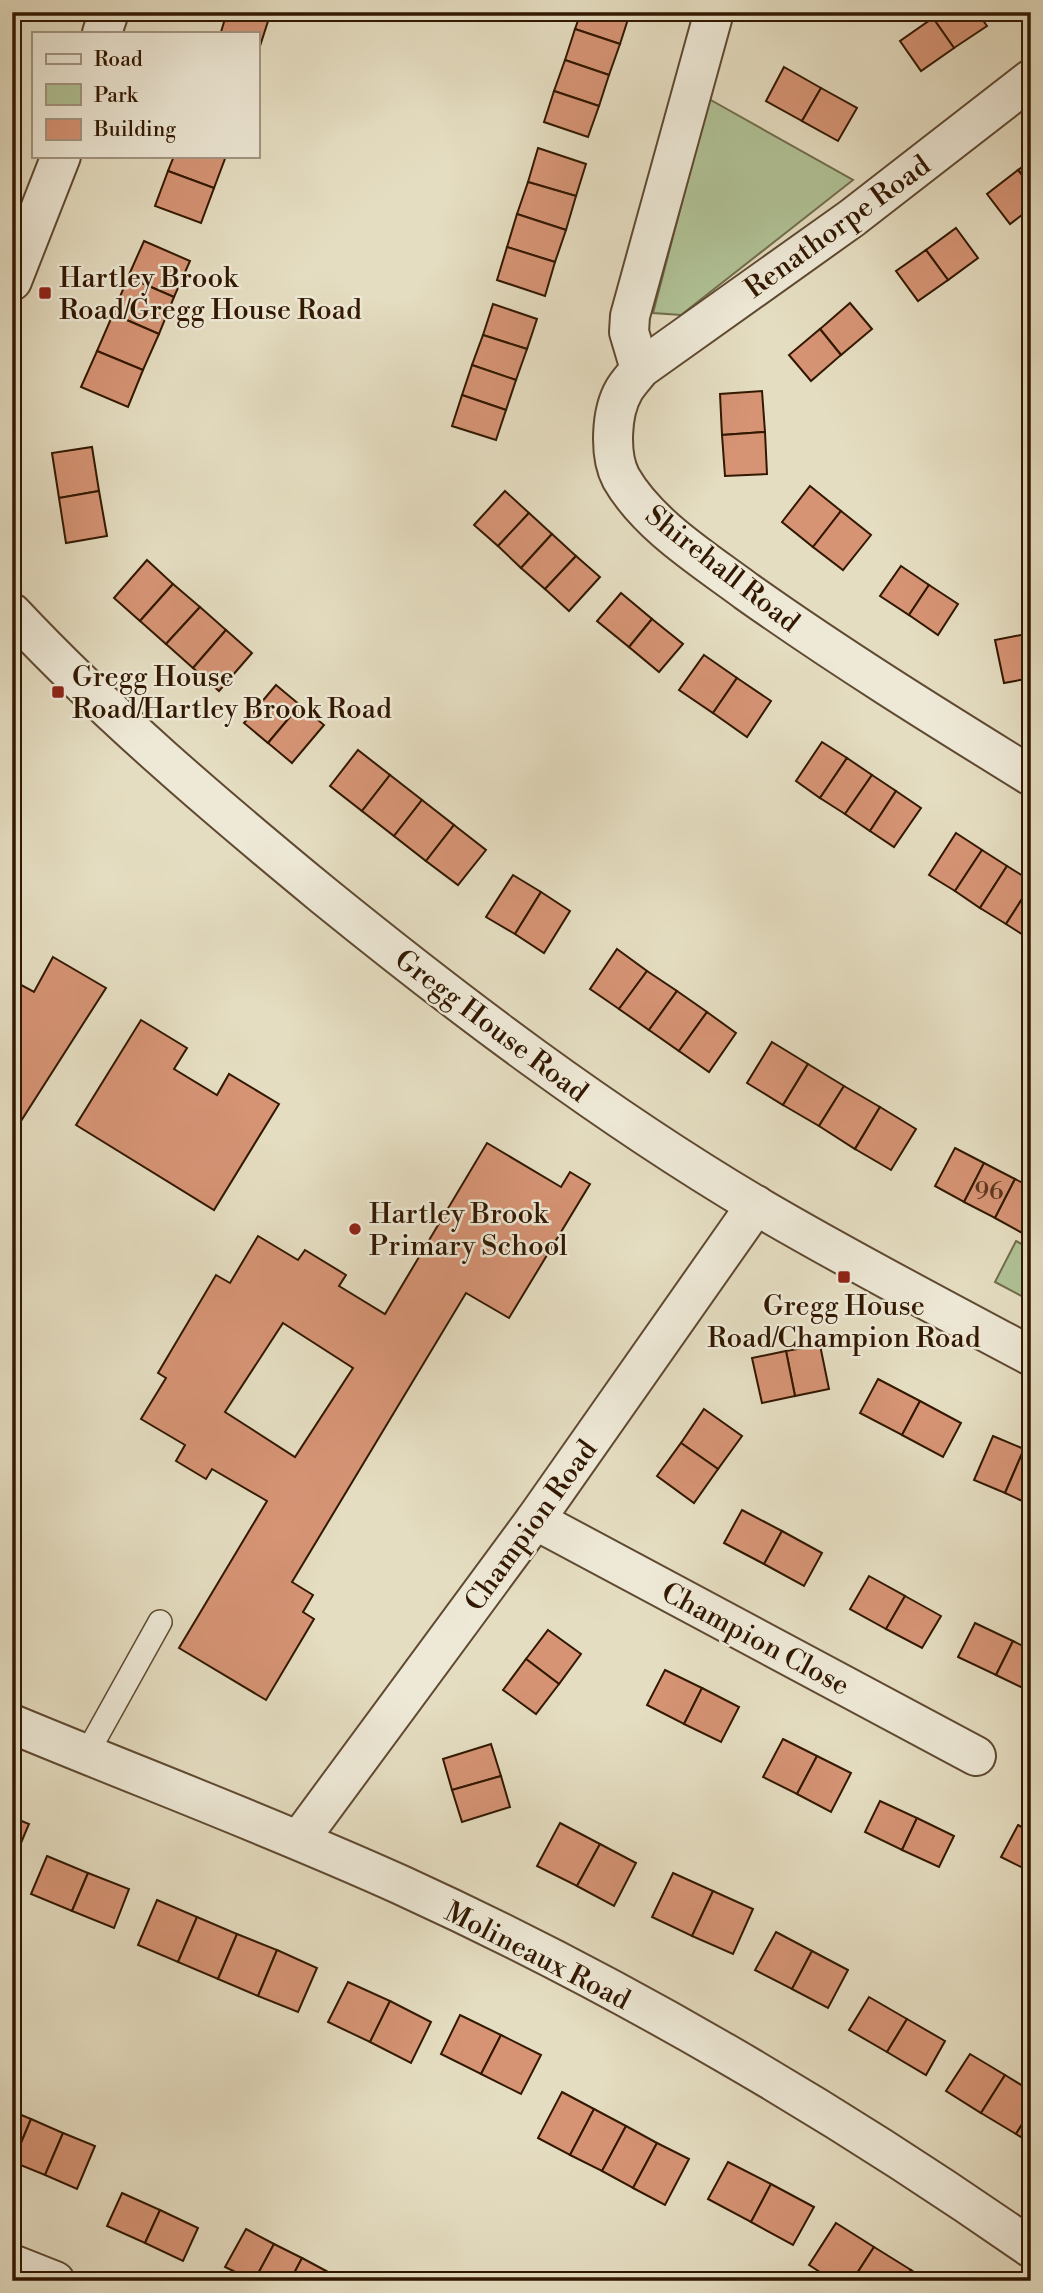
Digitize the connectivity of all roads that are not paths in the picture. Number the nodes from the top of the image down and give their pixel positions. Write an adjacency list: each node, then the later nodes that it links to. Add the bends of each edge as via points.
1 (108, 12): 3 (street)
2 (714, 12): 7 (street, via 630,316 629,332)
3 (102, 32)
4 (1031, 79): 7 (street, Renathorpe Road, via 852,218)
5 (60, 158): 6 (street)
6 (12, 281)
7 (640, 369): 9 (street, Shirehall Road, via 624,390 615,416 614,443 620,475 639,503 694,553 838,657)
8 (12, 612): 10 (street, Gregg House Road, via 139,738 422,975 597,1104)
9 (1031, 776)
10 (756, 1205): 11 (street, Gregg House Road); 12 (street, Champion Road)
11 (1031, 1356)
12 (535, 1520): 16 (street, Champion Close); 17 (street, Champion Road)
13 (160, 1622): 15 (lane)
14 (12, 1724): 15 (street, Molineaux Road)
15 (86, 1755): 17 (street, Molineaux Road)
16 (976, 1756)
17 (299, 1840): 18 (street, Molineaux Road, via 554,1959 834,2117)
18 (1031, 2248)
19 (12, 2264): 20 (street)
20 (55, 2281)

